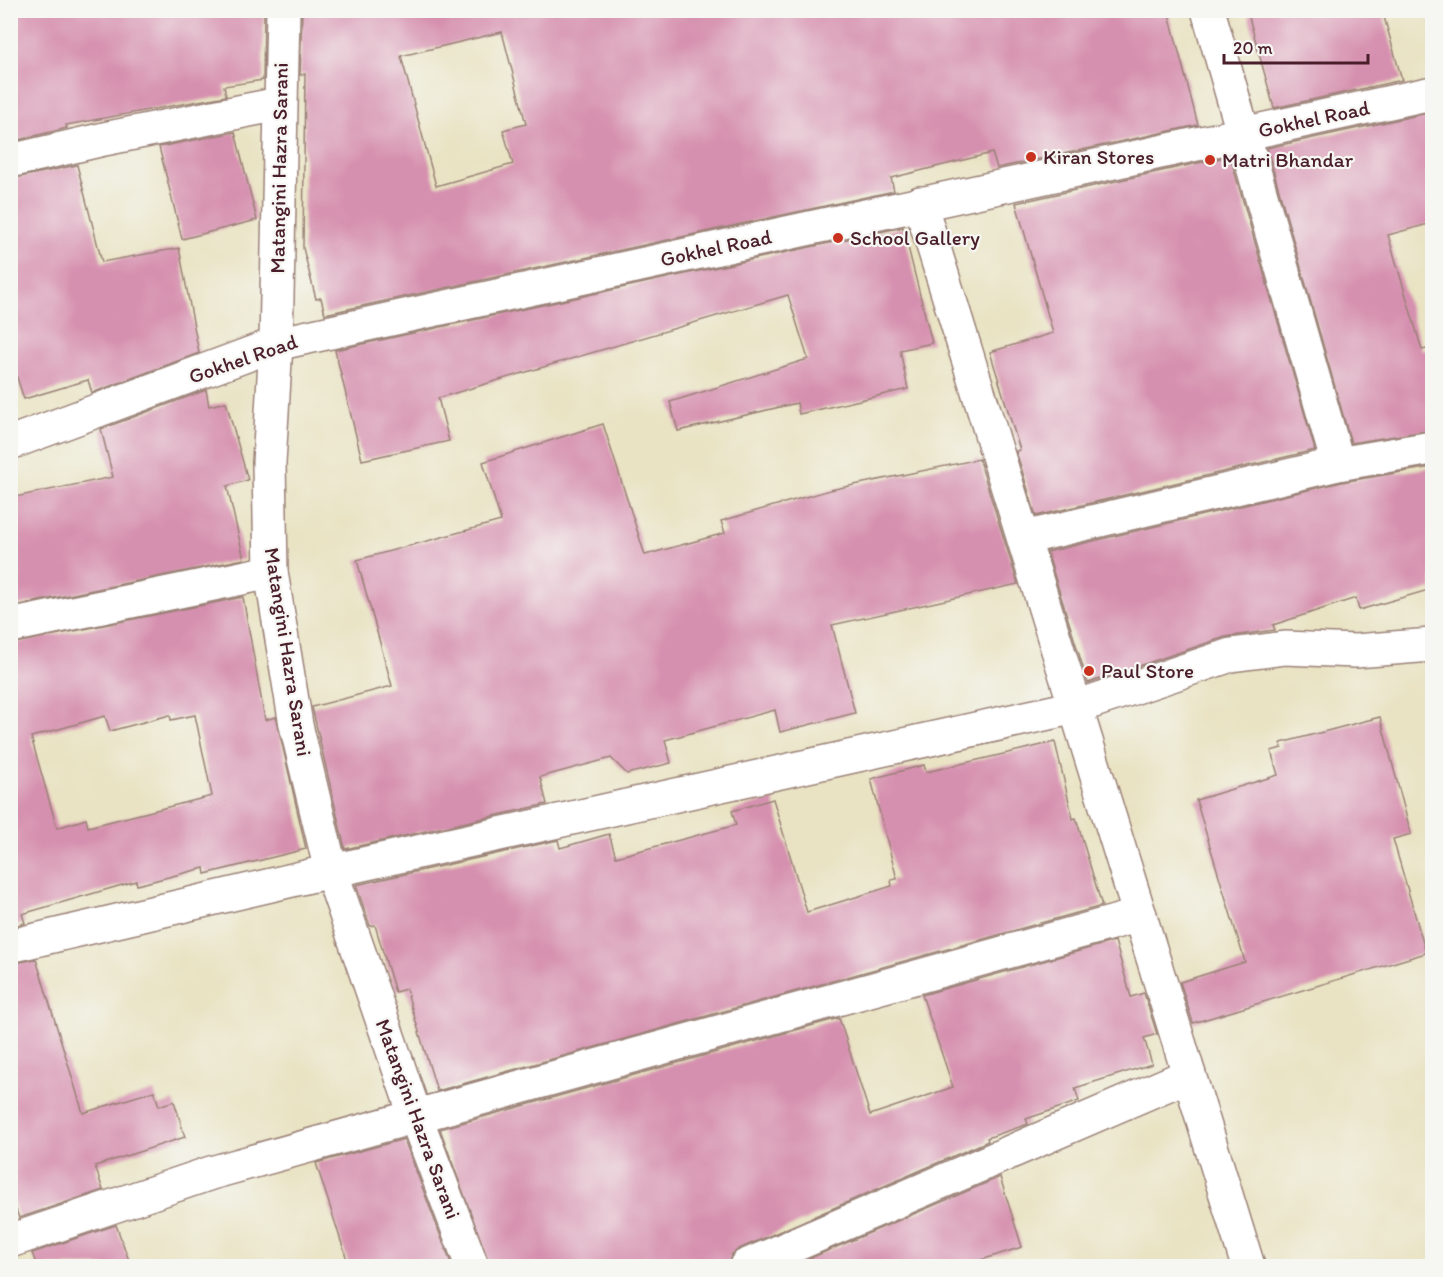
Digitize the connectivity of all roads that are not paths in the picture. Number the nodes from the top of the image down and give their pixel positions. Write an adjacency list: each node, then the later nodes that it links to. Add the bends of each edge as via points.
1 (283, 10): 4 (street, Matangini Hazra Sarani)
2 (1208, 10): 5 (street)
3 (1432, 93): 5 (street, Gokhel Road)
4 (279, 104): 6 (street); 8 (street, Matangini Hazra Sarani)
5 (1244, 134): 7 (street, Gokhel Road); 11 (street)
6 (10, 161)
7 (920, 203): 8 (street, Gokhel Road); 12 (street)
8 (276, 344): 9 (street, Gokhel Road); 13 (street, Matangini Hazra Sarani, via 269,463)
9 (10, 443)
10 (1432, 448): 11 (street)
11 (1338, 464): 12 (street)
12 (1024, 538): 16 (street)
13 (271, 572): 14 (street); 17 (street, Matangini Hazra Sarani, via 296,726)
14 (10, 626)
15 (1432, 645): 16 (street, via 1355,651 1285,648 1231,656)
16 (1076, 707): 17 (street); 18 (street)
17 (330, 871): 19 (street); 21 (street, Matangini Hazra Sarani)
18 (1140, 915): 20 (street); 21 (street)
19 (10, 946)
20 (1188, 1075): 24 (street); 25 (street)
21 (414, 1115): 22 (street, via 211,1173); 23 (street, Matangini Hazra Sarani)
22 (10, 1241)
23 (472, 1266)
24 (746, 1266)
25 (1248, 1266)

